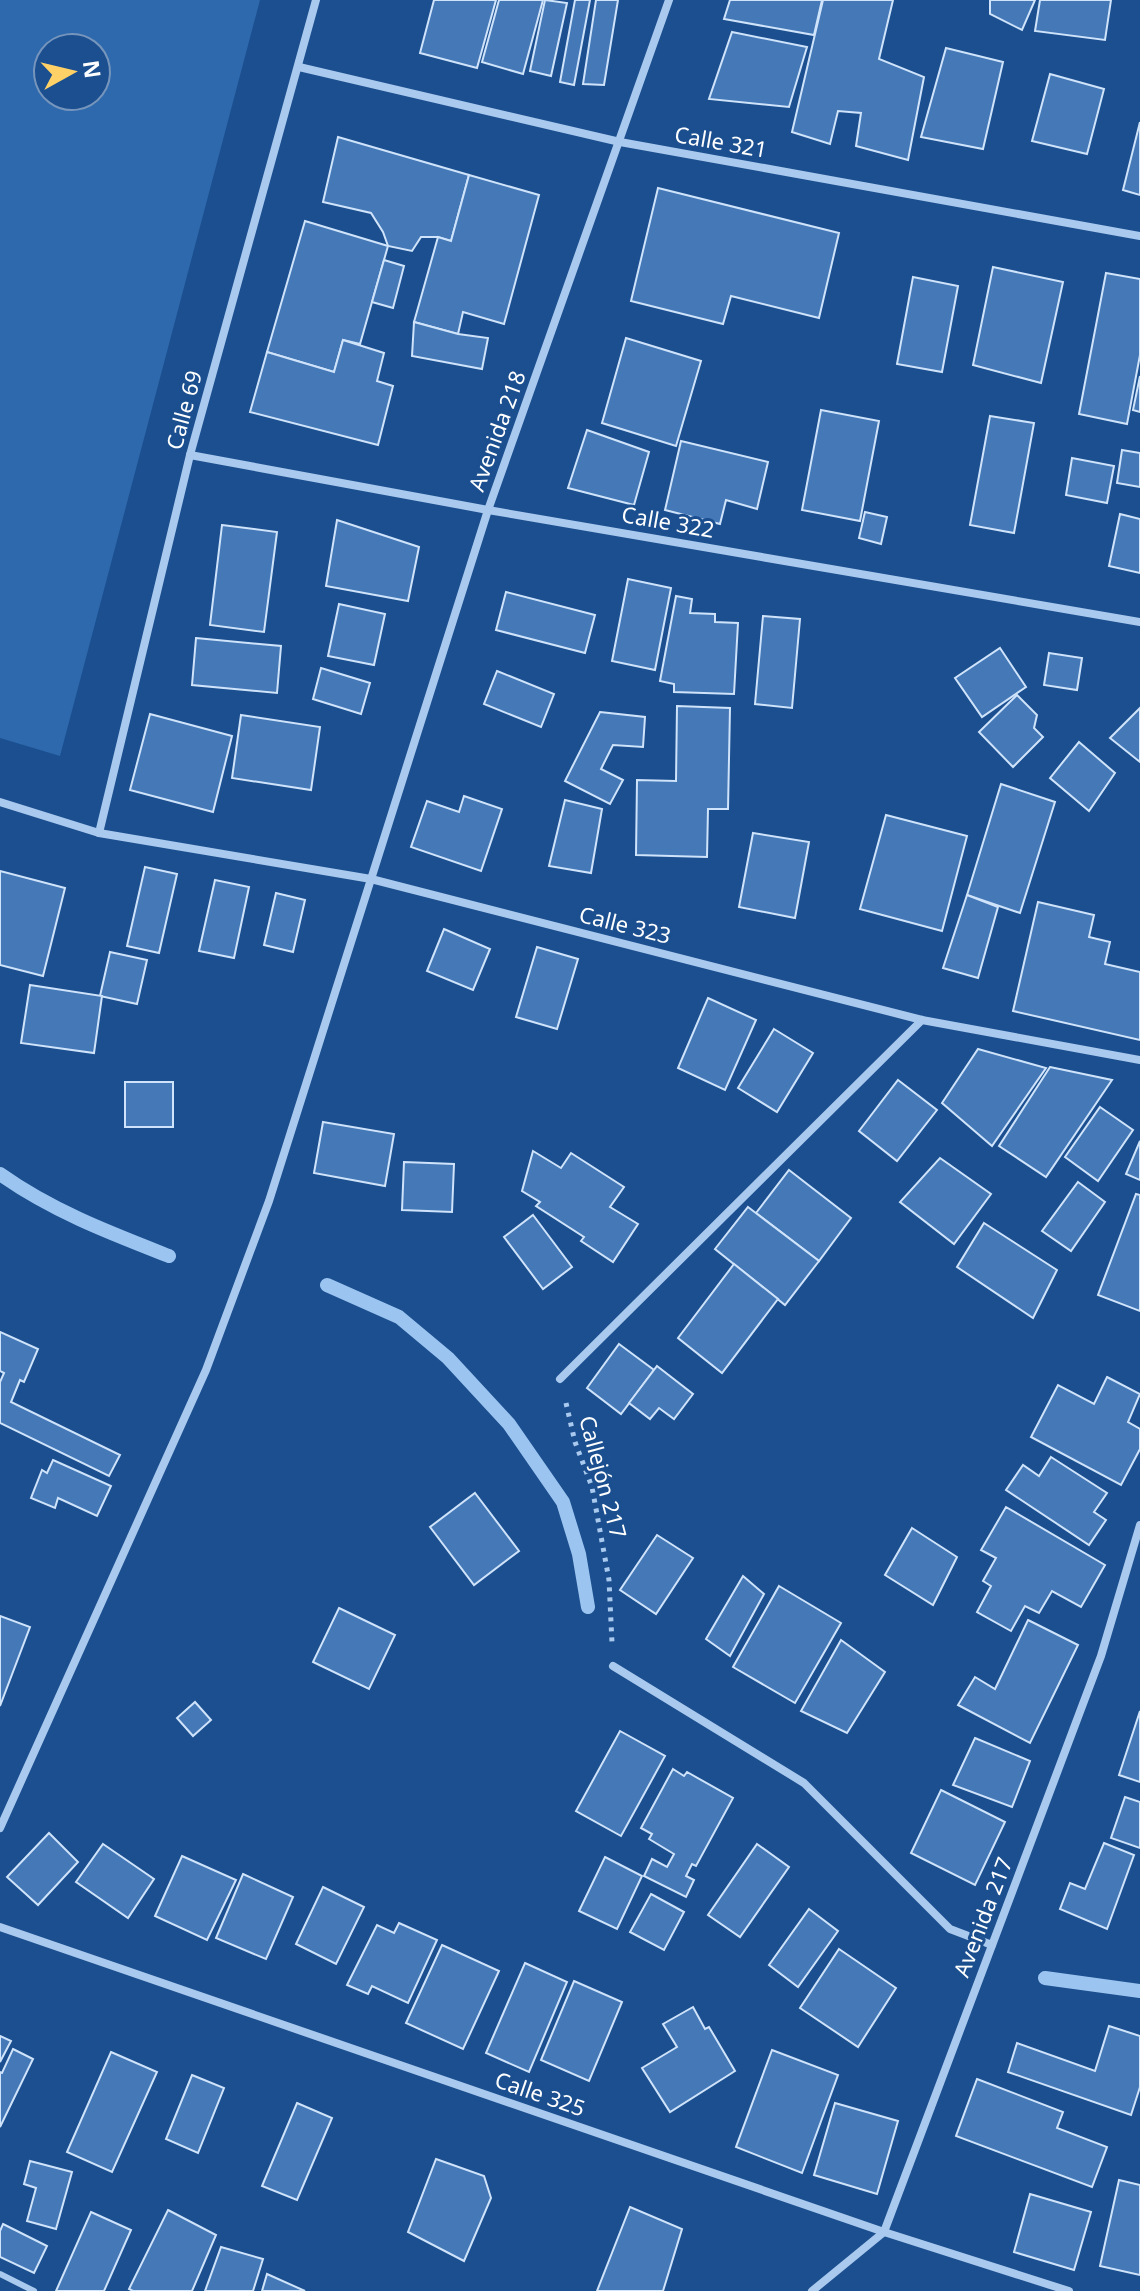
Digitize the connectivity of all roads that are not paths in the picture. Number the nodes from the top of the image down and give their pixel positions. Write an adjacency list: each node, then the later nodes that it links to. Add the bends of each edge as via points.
1 (316, 0): 3 (street, Calle 69)
2 (669, 0): 4 (street, Avenida 218)
3 (299, 67): 4 (street, Calle 321); 6 (street, Calle 69)
4 (620, 142): 5 (street, Calle 321); 7 (street, Avenida 218)
5 (1140, 236)
6 (190, 455): 7 (street, Calle 322); 10 (street, Calle 69)
7 (488, 510): 8 (street, Calle 322); 11 (street, Avenida 218)
8 (1140, 622)
9 (0, 802): 10 (street, Calle 323)
10 (99, 833): 11 (street, Calle 323)
11 (371, 879): 12 (street, Calle 323); 17 (street, Avenida 218, via 269,1201 206,1370)
12 (922, 1020): 13 (street, Calle 323); 14 (street)
13 (1140, 1060)
14 (560, 1379)
15 (1140, 1525): 19 (street, Avenida 217, via 1101,1656)
16 (613, 1666): 19 (street, via 804,1783 950,1929)
17 (0, 1828)
18 (0, 1927): 20 (street, Calle 325)
19 (992, 1945): 20 (street, Avenida 217)
20 (884, 2232): 23 (street); 24 (street, Calle 325)
21 (0, 2274): 22 (lane)
22 (34, 2291)
23 (812, 2291)
24 (1069, 2291)

